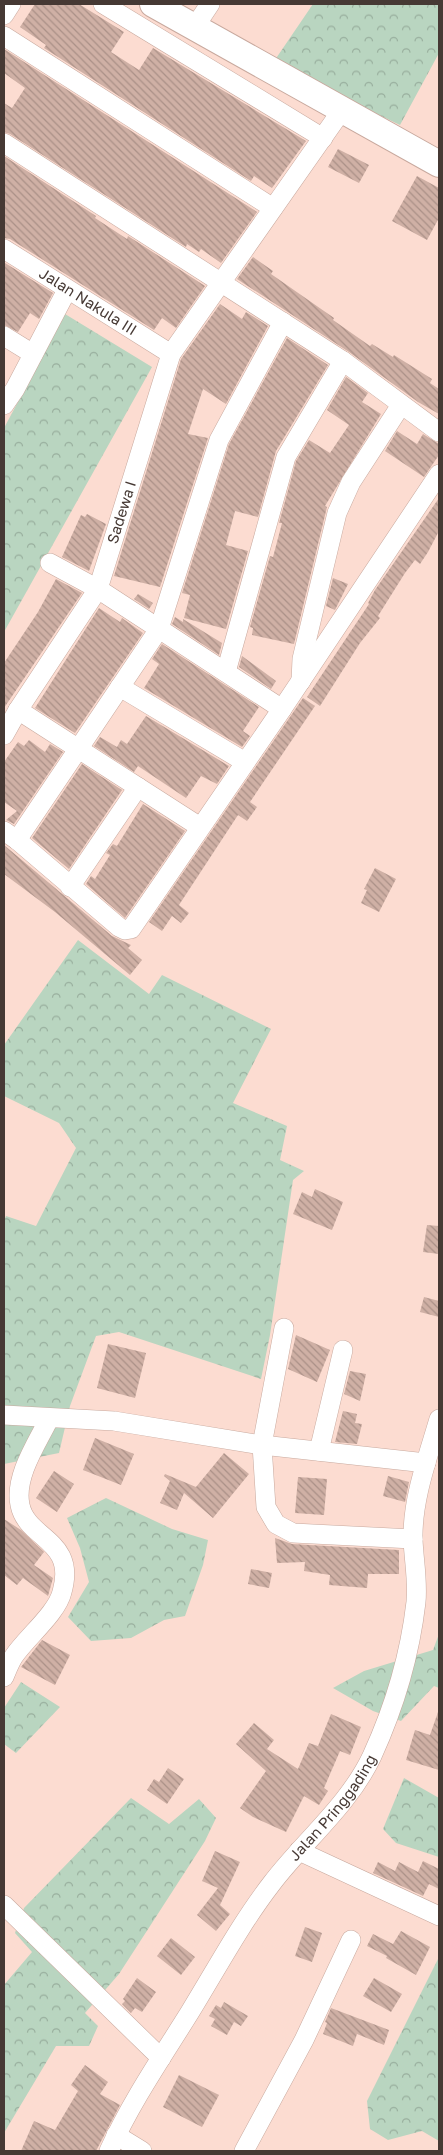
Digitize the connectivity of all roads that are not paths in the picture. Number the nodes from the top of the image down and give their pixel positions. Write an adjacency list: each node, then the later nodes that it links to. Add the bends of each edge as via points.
1 (11, 4): 5 (street)
2 (103, 4): 9 (street)
3 (152, 4): 6 (street)
4 (210, 4): 6 (street)
5 (4, 15)
6 (194, 28): 8 (street)
7 (4, 36): 14 (street)
8 (292, 81): 9 (street); 10 (street)
9 (276, 109): 11 (street)
10 (342, 110): 11 (street, Sadewa I); 13 (street)
11 (323, 138): 14 (street, Sadewa I)
12 (4, 143): 16 (street)
13 (439, 164)
14 (274, 208): 16 (street, Sadewa I)
15 (4, 249): 17 (street, Jalan Nakula III)
16 (221, 282): 18 (street); 21 (street, Sadewa I)
17 (67, 290): 20 (street); 21 (street, Jalan Nakula III)
18 (283, 322): 22 (street); 29 (street, via 219,440)
19 (4, 336): 20 (street)
20 (33, 354): 24 (street)
21 (170, 354): 28 (street, Sadewa I)
22 (343, 361): 23 (street); 30 (street, via 286,457)
23 (401, 405): 25 (street); 31 (street, via 351,482 337,512 302,660)
24 (4, 406)
25 (439, 432)
26 (439, 474): 31 (street)
27 (50, 563): 28 (street)
28 (98, 588): 29 (street); 34 (street, Sadewa I)
29 (159, 629): 30 (street); 32 (street)
30 (226, 672): 33 (street)
31 (301, 681): 33 (street)
32 (120, 687): 36 (street); 37 (street)
33 (282, 709): 37 (street)
34 (18, 710): 35 (street, Sadewa I); 36 (street)
35 (4, 735)
36 (78, 749): 38 (street); 40 (street)
37 (245, 762): 39 (street)
38 (138, 787): 39 (street); 41 (street)
39 (200, 827): 41 (street, via 131,929 119,927)
40 (10, 836): 41 (street)
41 (70, 887)
42 (284, 1328): 47 (street)
43 (343, 1350): 48 (street)
44 (4, 1416): 45 (street)
45 (49, 1419): 47 (street, via 114,1421); 51 (street, via 24,1472 20,1505 26,1519 54,1545 62,1558 62,1592 13,1657)
46 (439, 1419): 49 (street, Jalan Pringgading)
47 (262, 1445): 48 (street); 50 (street, via 266,1507 281,1528 293,1533)
48 (319, 1452): 49 (street)
49 (426, 1463): 50 (street, Jalan Pringgading, via 417,1500)
50 (413, 1539): 52 (street, Jalan Pringgading, via 417,1568 416,1601 402,1674 387,1717 360,1779)
51 (4, 1676)
52 (299, 1851): 54 (street); 56 (street, Jalan Pringgading, via 252,1910)
53 (4, 1905): 56 (street)
54 (439, 1916)
55 (351, 1940): 59 (street, via 304,2040)
56 (162, 2058): 57 (street, Jalan Pringgading)
57 (113, 2143): 58 (street)
58 (142, 2151)
59 (244, 2151)

